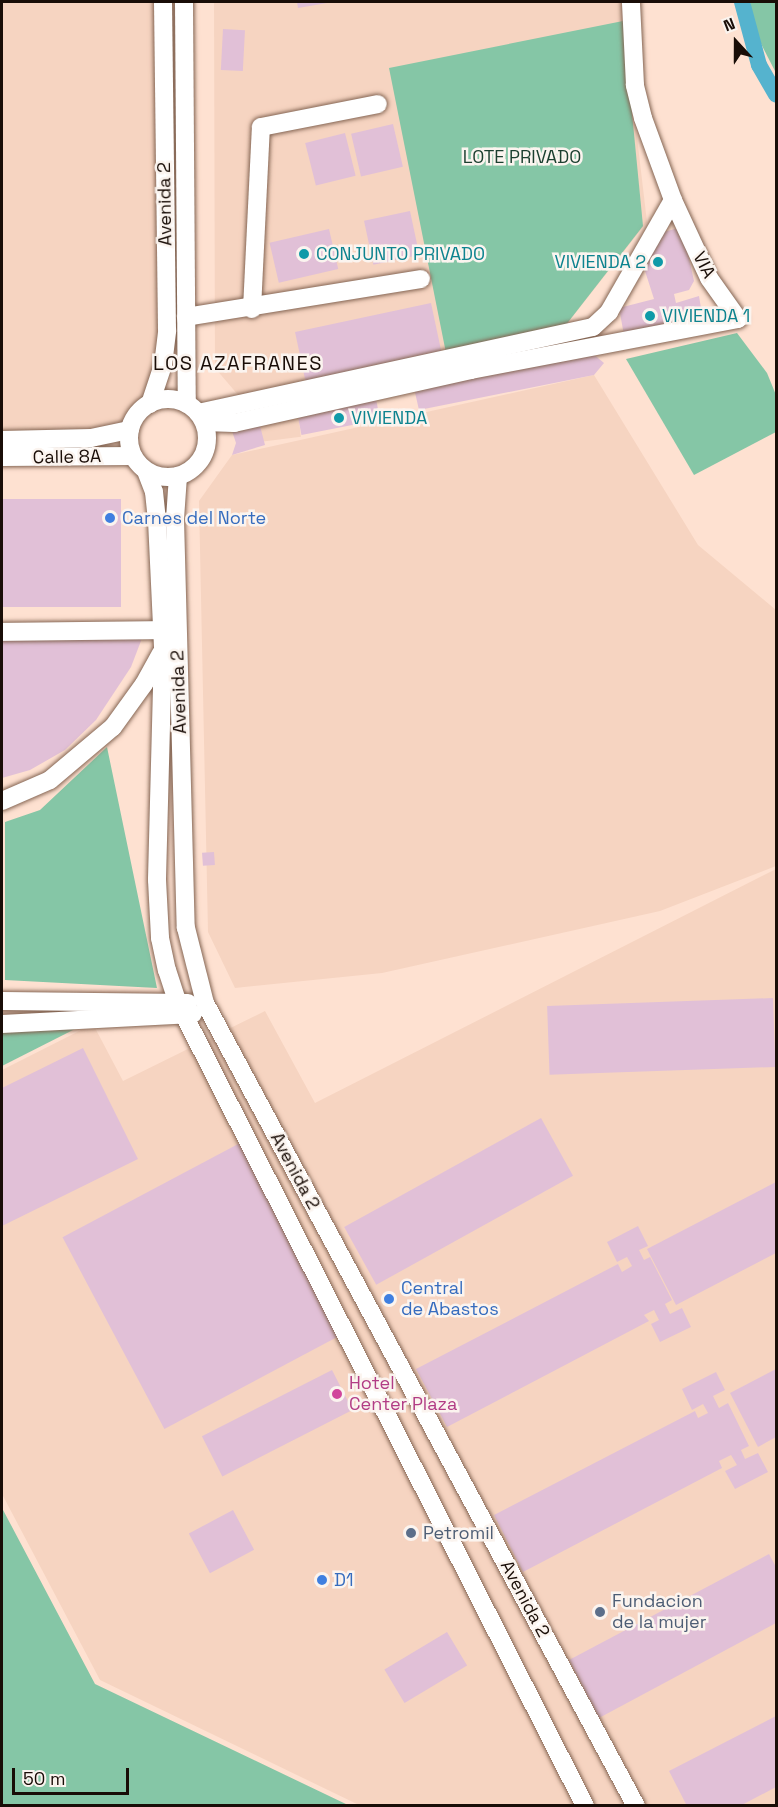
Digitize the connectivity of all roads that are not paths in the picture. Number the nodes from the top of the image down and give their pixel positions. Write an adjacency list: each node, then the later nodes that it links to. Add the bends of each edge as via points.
1 (163, 2): 10 (street, Avenida 2, via 167,330 163,365)
2 (184, 2): 8 (street, Avenida 2)
3 (631, 2): 5 (street, VIA, via 638,101)
4 (378, 104): 7 (street, via 261,127)
5 (673, 200): 9 (street, via 601,321 593,327); 9 (street, VIA, via 709,278 738,319)
6 (421, 279): 7 (street)
7 (252, 309): 8 (street)
8 (186, 316): 11 (street, Avenida 2)
9 (470, 364): 11 (street, via 234,423)
10 (150, 404): 11 (street, via 162,399); 12 (street, via 141,410)
11 (197, 413): 17 (street, via 208,435 204,455 191,470)
12 (130, 430): 13 (street, Calle 8A, via 92,438); 14 (street)
13 (2, 440)
14 (133, 456): 15 (street, Calle 8A); 16 (street)
15 (2, 457)
16 (146, 471): 17 (street, via 156,476); 18 (street, Avenida 2, via 154,492 157,520)
17 (178, 476): 23 (street, Avenida 2, via 175,519 186,928)
18 (162, 630): 19 (street); 20 (street, Avenida 2)
19 (2, 632)
20 (163, 649): 21 (street, via 113,727 51,780); 24 (street, Avenida 2, via 157,880 160,938)
21 (2, 801)
22 (2, 1001): 24 (street)
23 (208, 1008): 24 (street); 27 (street, Avenida 2)
24 (181, 1009): 25 (street); 26 (street, Avenida 2)
25 (2, 1024)
26 (585, 1806)
27 (636, 1806)

